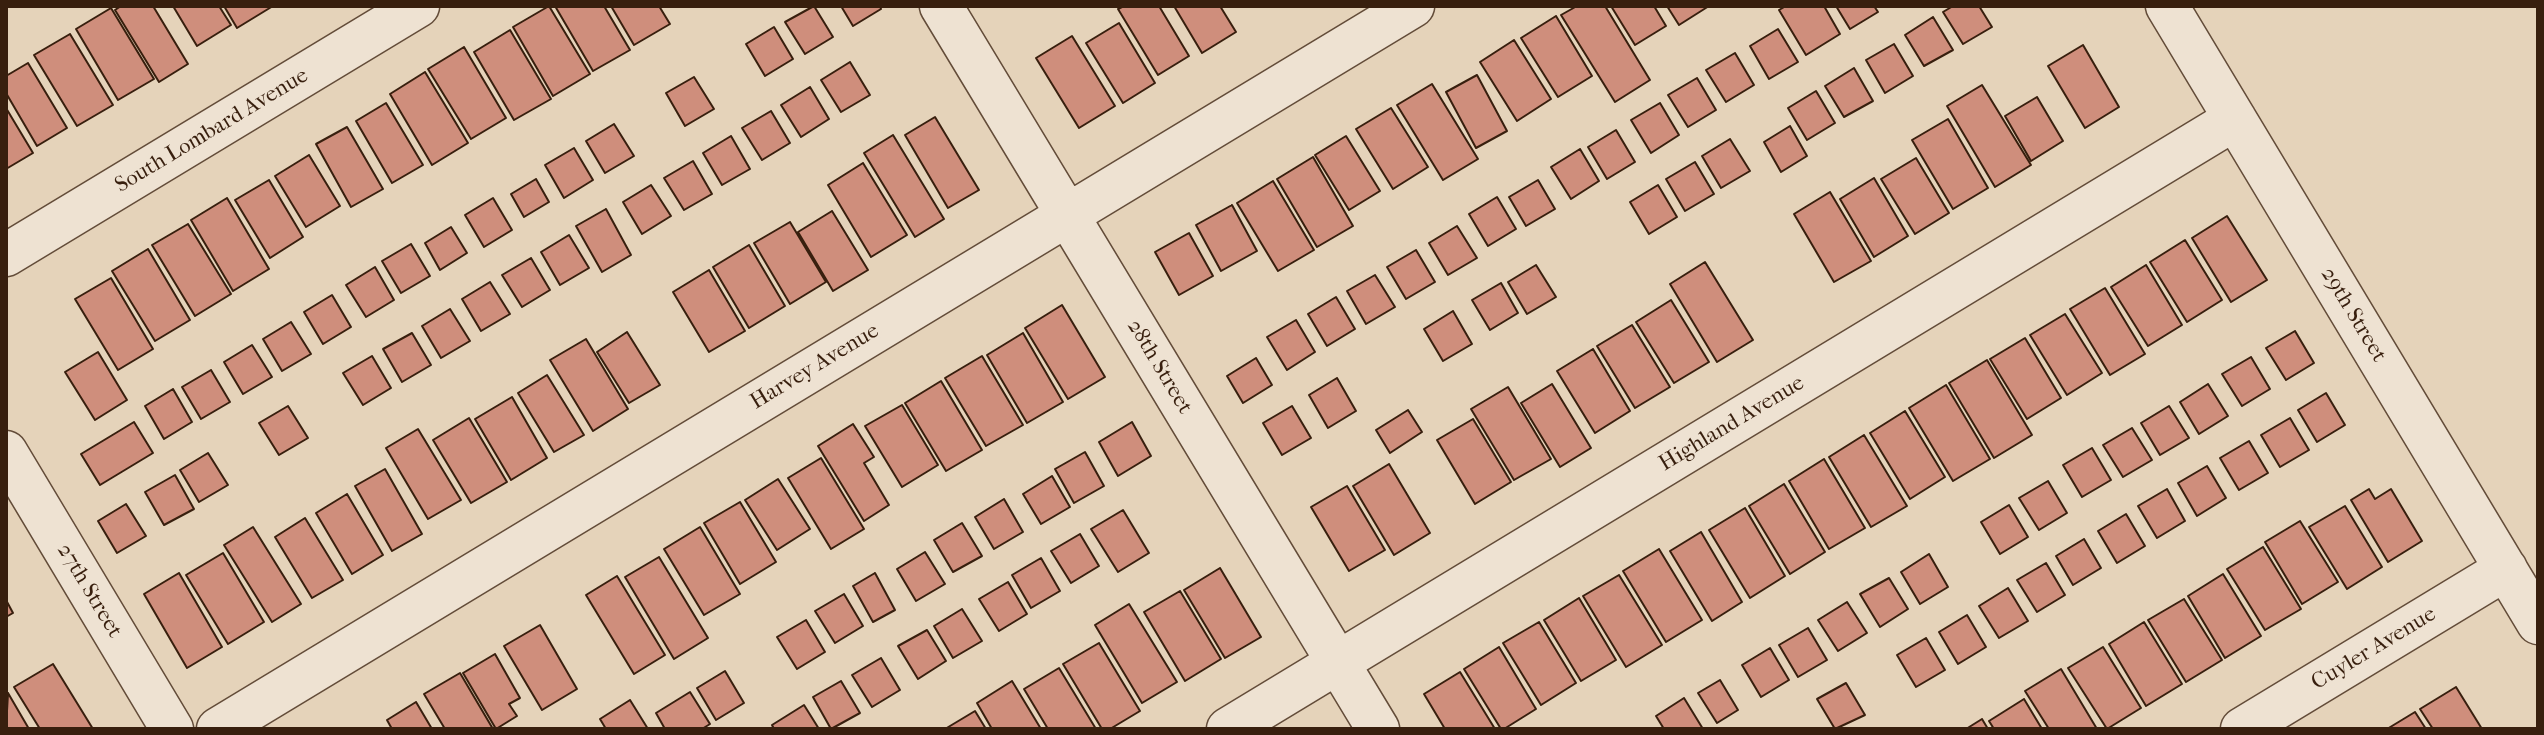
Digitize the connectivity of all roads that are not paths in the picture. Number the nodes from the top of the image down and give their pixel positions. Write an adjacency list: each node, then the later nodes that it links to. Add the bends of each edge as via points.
1 (418, 6): 7 (street, South Lombard Avenue)
2 (941, 6): 6 (street, 28th Street)
3 (1413, 6): 6 (street, Harvey Avenue)
4 (2167, 6): 5 (street, 29th Street)
5 (2235, 119): 9 (street, 29th Street); 11 (street, Highland Avenue)
6 (1067, 214): 11 (street, 28th Street); 13 (street, Harvey Avenue)
7 (6, 255)
8 (6, 452): 12 (street, 27th Street)
9 (2506, 569): 10 (street, 29th Street); 16 (street, Cuyler Avenue)
10 (2538, 623)
11 (1338, 663): 14 (street, Highland Avenue); 15 (street, 28th Street)
12 (172, 729)
13 (218, 729)
14 (1228, 729)
15 (1378, 729)
16 (2242, 729)

